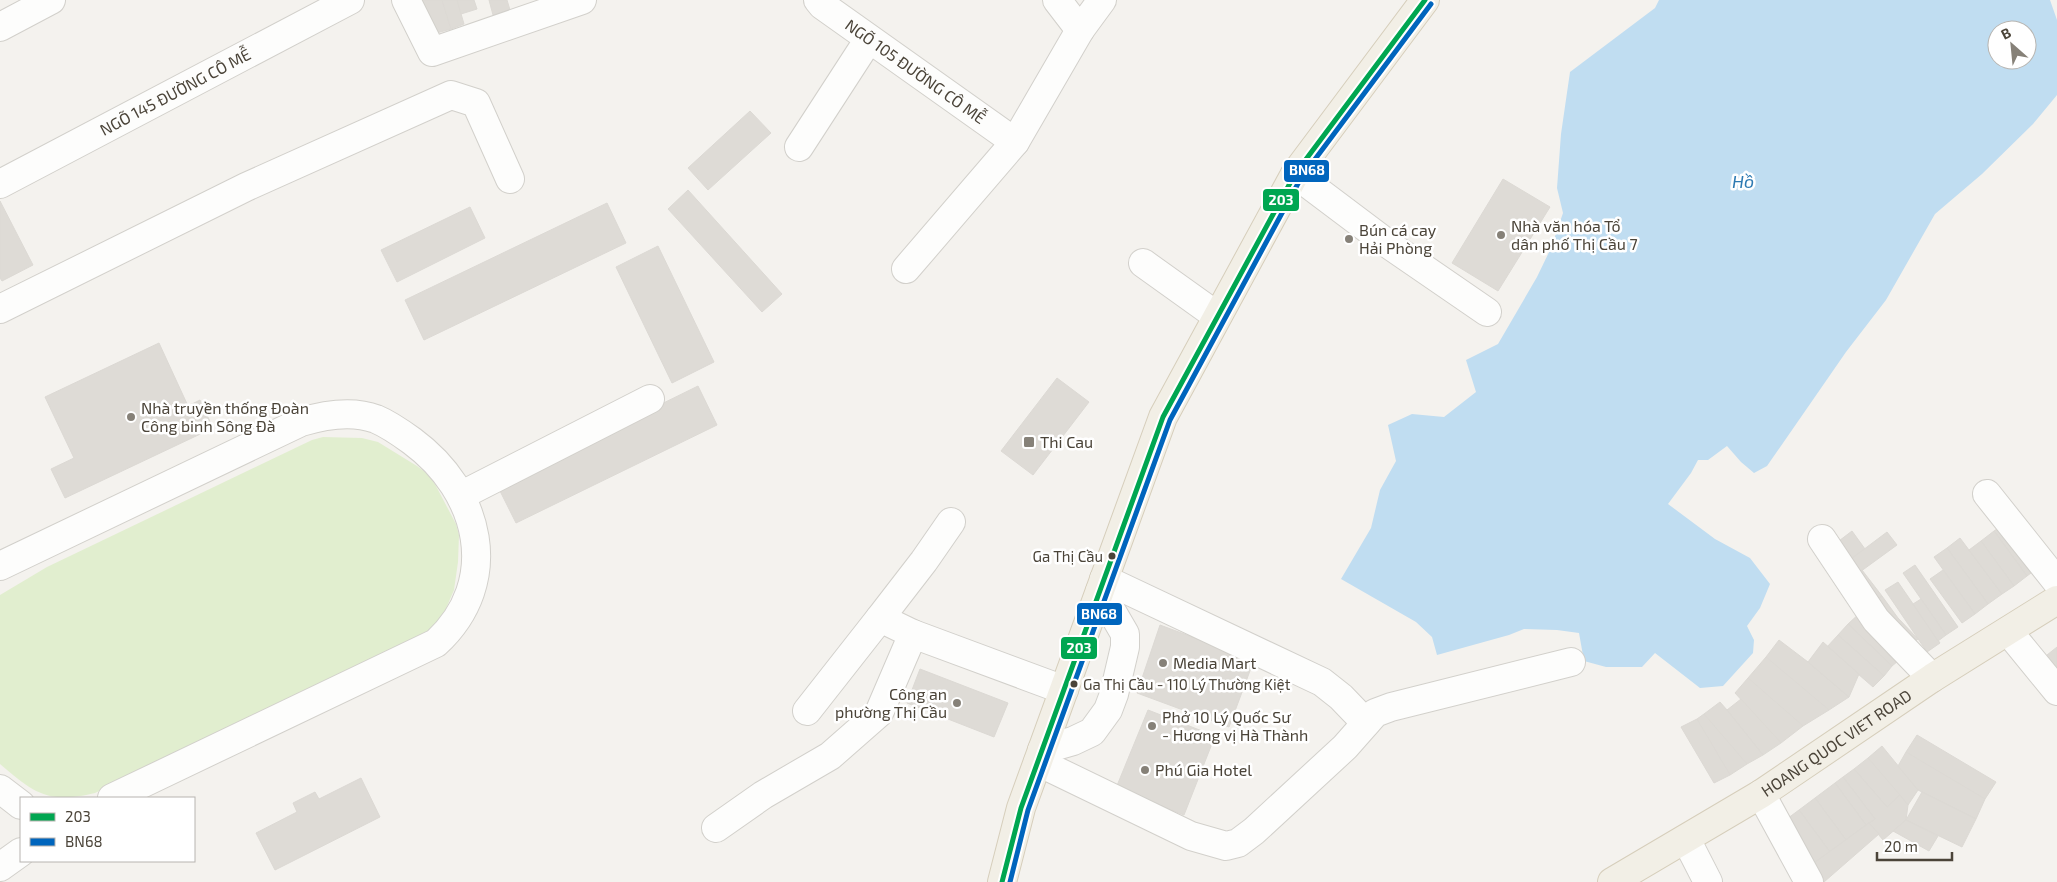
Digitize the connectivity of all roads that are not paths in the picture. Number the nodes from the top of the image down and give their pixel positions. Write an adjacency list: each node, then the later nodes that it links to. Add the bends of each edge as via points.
1 (51, 0): 9 (street)
2 (350, 0): 16 (street, NGÕ 145 ĐƯỜNG CÔ MỄ)
3 (406, 0): 4 (street, via 432,52)
4 (582, 0)
5 (818, 0): 11 (street, NGÕ 105 ĐƯỜNG CÔ MỄ)
6 (1057, 0): 10 (street)
7 (1102, 0): 10 (street)
8 (1425, 0): 14 (main road)
9 (0, 27)
10 (1080, 30): 12 (street)
11 (869, 39): 12 (street, NGÕ 105 ĐƯỜNG CÔ MỄ); 13 (street)
12 (1015, 142): 18 (street)
13 (798, 147)
14 (1295, 174): 20 (street); 21 (main road)
15 (510, 179): 19 (street, via 476,103 451,95 246,187)
16 (0, 184)
17 (1143, 263): 21 (street)
18 (906, 269)
19 (0, 309)
20 (1486, 312)
21 (1218, 316): 29 (main road, via 1163,417)
22 (650, 399): 24 (street)
23 (1986, 494): 28 (street)
24 (462, 495): 27 (street, via 441,466 400,432 375,419 340,414 320,416 300,422); 43 (street, via 471,520 478,558 472,587 459,617 436,643)
25 (951, 522): 31 (street)
26 (1822, 539): 35 (street, via 1876,620)
27 (0, 566)
28 (2057, 582)
29 (1102, 585): 36 (main road); 39 (street, via 1322,682); 40 (street, via 1125,634 1114,694 1108,710 1092,732)
30 (2057, 600): 32 (main road, HOANG QUOC VIET ROAD)
31 (880, 618): 33 (street); 38 (street)
32 (2008, 631): 35 (main road, HOANG QUOC VIET ROAD); 37 (street)
33 (913, 634): 36 (street); 45 (street, via 879,713 830,756 763,795)
34 (1571, 662): 39 (street, via 1390,707)
35 (1932, 678): 42 (main road, HOANG QUOC VIET ROAD)
36 (1064, 690): 40 (main road)
37 (2057, 691)
38 (807, 711)
39 (1366, 723): 40 (street, via 1345,747 1254,831 1238,843 1226,846 1191,836)
40 (1040, 756): 49 (main road, via 1021,808)
41 (0, 789): 44 (street)
42 (1761, 794): 46 (main road, HOANG QUOC VIET ROAD); 52 (street)
43 (114, 797)
44 (20, 804)
45 (716, 828)
46 (1686, 839): 50 (main road, HOANG QUOC VIET ROAD); 51 (street)
47 (20, 853): 48 (street)
48 (0, 867)
49 (1002, 882)
50 (1612, 882)
51 (1708, 882)
52 (1809, 882)

